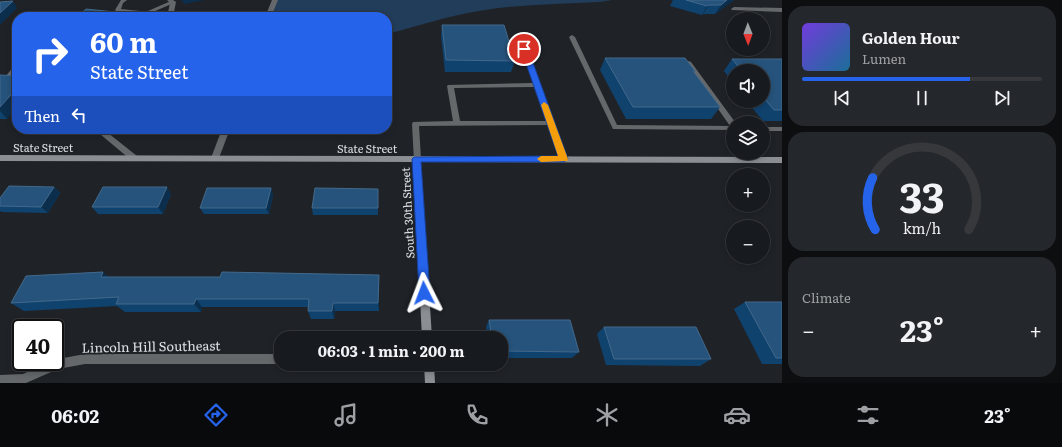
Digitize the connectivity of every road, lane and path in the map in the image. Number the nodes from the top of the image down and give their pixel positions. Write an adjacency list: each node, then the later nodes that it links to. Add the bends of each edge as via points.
1 (124, 0): 6 (street, via 118,10)
2 (275, 0): 9 (street)
3 (171, 1): 7 (street); 8 (street)
4 (734, 9): 5 (street)
5 (782, 10)
6 (138, 12)
7 (148, 12)
8 (170, 12)
9 (270, 12)
10 (520, 36): 15 (street)
11 (572, 37): 19 (street, via 615,127)
12 (689, 63): 16 (street)
13 (12, 72): 14 (street, via 7,78)
14 (12, 78)
15 (537, 85): 17 (street, via 450,86); 18 (street)
16 (727, 116)
17 (457, 124): 18 (street); 29 (street, via 414,124)
18 (551, 124): 30 (street)
19 (726, 128)
20 (770, 129): 21 (street)
21 (782, 129)
22 (104, 134): 26 (street)
23 (224, 134): 27 (street)
24 (726, 156): 30 (main road, State Street)
25 (0, 158): 26 (main road, State Street)
26 (134, 158): 27 (main road, State Street)
27 (215, 158): 29 (main road, State Street)
28 (770, 158): 31 (main road, State Street)
29 (417, 159): 30 (main road, State Street); 32 (main road, South 30th Street)
30 (564, 159)
31 (782, 160)
32 (427, 331)
33 (274, 359): 35 (street, Lincoln Hill Southeast, via 84,359 58,364 24,379)
34 (429, 371): 36 (main road)
35 (0, 380)
36 (430, 383)

